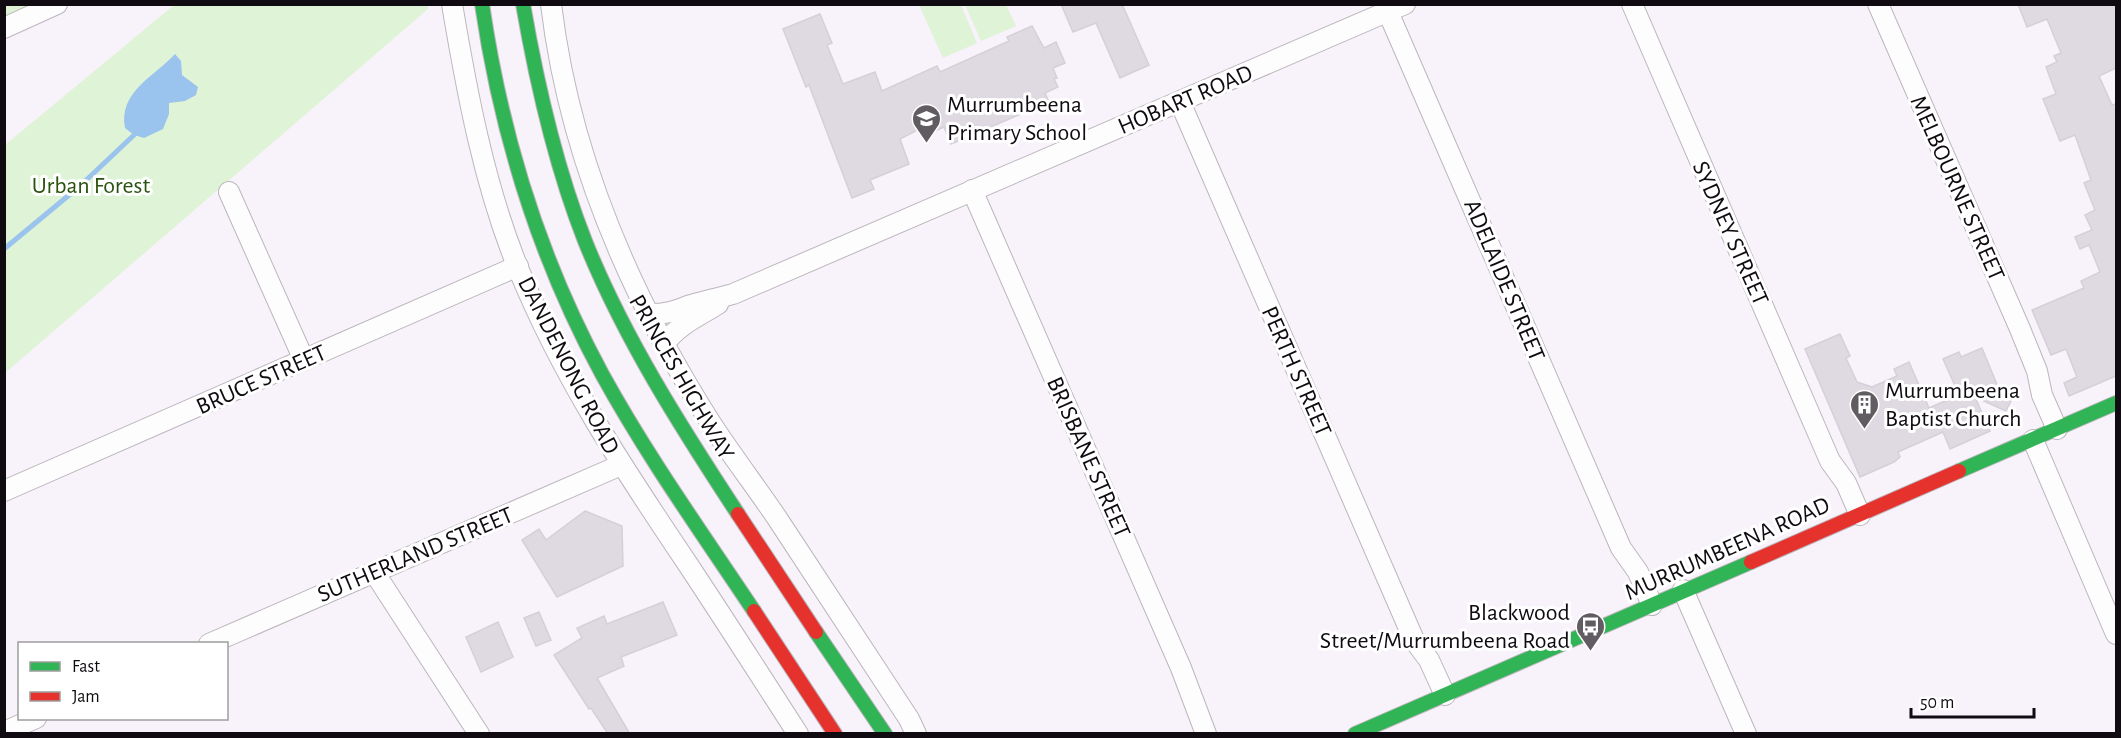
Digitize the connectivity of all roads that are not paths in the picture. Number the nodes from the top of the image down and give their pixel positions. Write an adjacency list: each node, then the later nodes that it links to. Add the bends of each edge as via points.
1 (57, 4): 9 (street)
2 (452, 4): 13 (street, DANDENONG ROAD, via 475,126)
3 (482, 4): 26 (main road, via 495,80 524,190 562,289 618,400)
4 (523, 4): 25 (main road, PRINCES HIGHWAY, via 544,115 591,255 640,358)
5 (1632, 4): 24 (street, SYDNEY STREET, via 1830,461 1846,483)
6 (1878, 4): 19 (street, MELBOURNE STREET, via 2037,371 2042,395)
7 (557, 7): 15 (street, via 562,68 581,148 608,224)
8 (1397, 8): 10 (street, HOBART ROAD); 30 (street, ADELAIDE STREET, via 1621,548 1638,572)
9 (4, 28)
10 (1180, 102): 11 (street, HOBART ROAD); 33 (street, PERTH STREET, via 1414,640 1429,660)
11 (972, 190): 14 (street, HOBART ROAD); 36 (street, BRISBANE STREET)
12 (229, 192): 17 (street)
13 (518, 266): 17 (street, BRUCE STREET); 21 (street, DANDENONG ROAD, via 563,364)
14 (733, 294): 15 (street, HOBART ROAD, via 663,315); 16 (street, HOBART ROAD, via 682,326)
15 (649, 314): 16 (street)
16 (664, 343): 23 (street, via 713,425)
17 (304, 360): 22 (street, BRUCE STREET)
18 (2116, 403): 19 (main road, MURRUMBEENA ROAD)
19 (2063, 427): 20 (main road, MURRUMBEENA ROAD)
20 (2033, 440): 24 (main road, MURRUMBEENA ROAD); 31 (street)
21 (621, 465): 27 (street, DANDENONG ROAD); 28 (street, SUTHERLAND STREET)
22 (4, 491)
23 (775, 516): 25 (street); 42 (street, via 909,719)
24 (1854, 517): 29 (main road, MURRUMBEENA ROAD)
25 (750, 532): 26 (street); 41 (main road, PRINCES HIGHWAY)
26 (716, 553): 27 (street); 40 (main road)
27 (690, 568): 39 (street, DANDENONG ROAD)
28 (374, 572): 32 (street, SUTHERLAND STREET); 38 (street)
29 (1683, 590): 30 (main road, MURRUMBEENA ROAD); 44 (street)
30 (1646, 607): 33 (main road, MURRUMBEENA ROAD)
31 (2116, 634)
32 (214, 642)
33 (1439, 698): 35 (main road, MURRUMBEENA ROAD)
34 (31, 720): 37 (street)
35 (1396, 725): 43 (main road, MURRUMBEENA ROAD)
36 (1207, 731)
37 (4, 732)
38 (479, 734)
39 (798, 734)
40 (835, 734)
41 (885, 734)
42 (915, 734)
43 (1354, 734)
44 (1746, 734)

